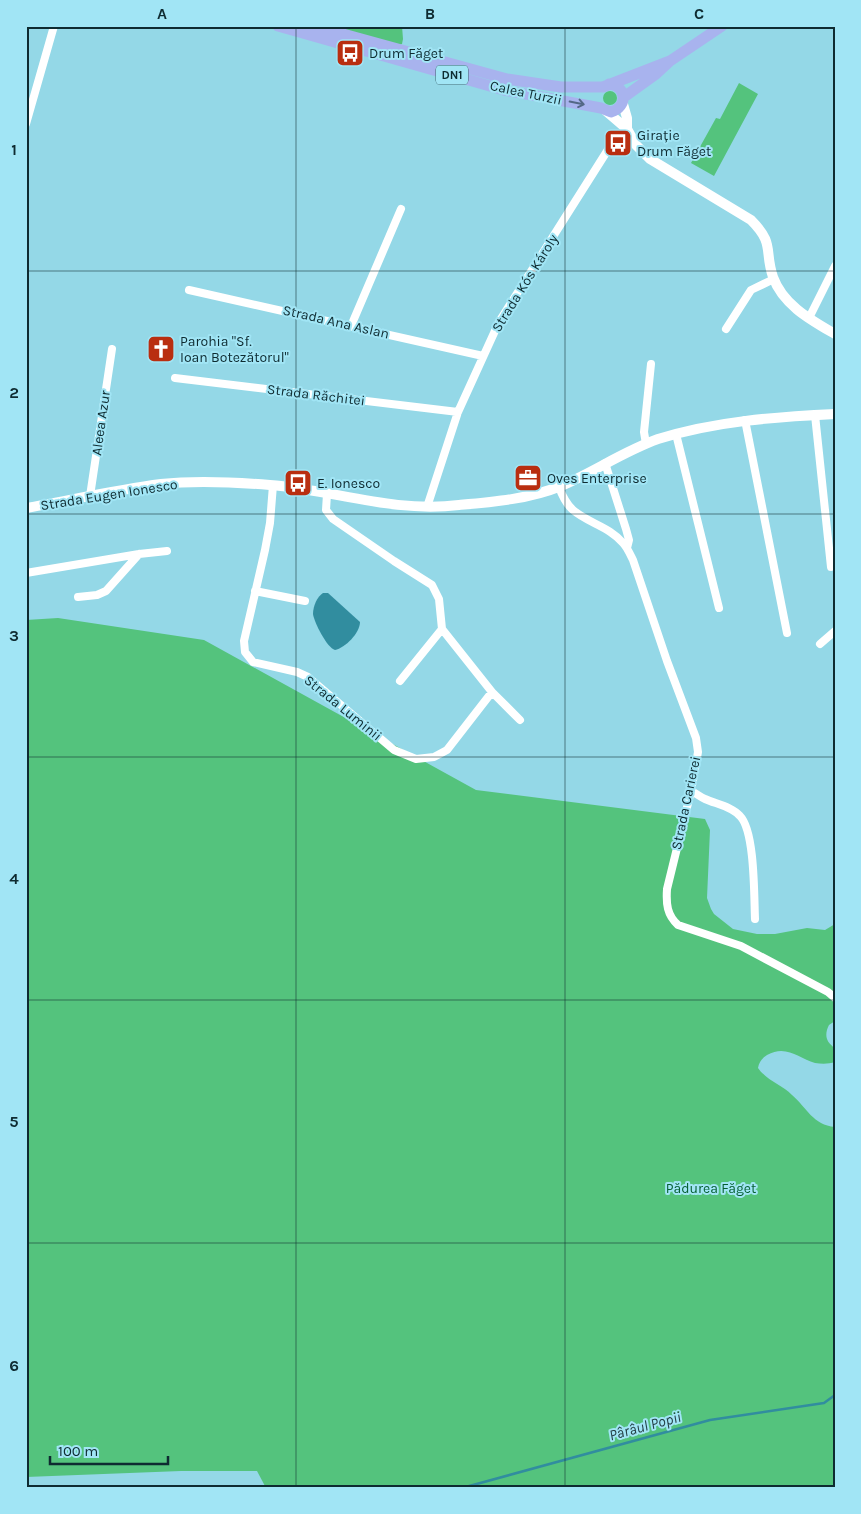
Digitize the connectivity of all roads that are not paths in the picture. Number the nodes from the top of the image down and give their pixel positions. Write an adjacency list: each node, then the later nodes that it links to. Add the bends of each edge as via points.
1 (54, 26): 9 (street)
2 (278, 26): 8 (main road, Calea Turzii / DN1, one-way to 8, via 504,90)
3 (314, 26): 6 (main road, Calea Turzii / DN1, via 507,79 561,87)
4 (722, 26): 5 (main road, Calea Turzii / DN1)
5 (670, 61): 6 (main road, Calea Turzii / DN1); 7 (main road, Calea Turzii / DN1)
6 (606, 86): 7 (main road, via 614,85 621,89); 8 (main road, via 597,95 598,104)
7 (624, 100): 8 (main road, Calea Turzii / DN1, via 616,110); 10 (street)
8 (604, 110): 10 (street)
9 (26, 124)
10 (627, 129): 13 (street, via 638,149 650,159 752,220 767,242); 20 (street, Strada Kós Károly, via 610,148 498,322)
11 (401, 209): 16 (street)
12 (835, 266): 15 (street)
13 (774, 280): 15 (street, via 788,302); 17 (street, via 751,290)
14 (190, 290): 16 (street, Strada Ana Aslan)
15 (809, 318): 18 (street)
16 (351, 326): 20 (street, Strada Ana Aslan)
17 (726, 329)
18 (835, 334)
19 (112, 350): 33 (street, Aleea Azur)
20 (483, 356): 23 (street, Strada Kós Károly)
21 (651, 364): 28 (street, via 644,432)
22 (174, 378): 23 (street, Strada Răchitei)
23 (458, 412): 34 (street, Strada Kós Károly)
24 (835, 414): 25 (street, Strada Eugen Ionesco)
25 (815, 417): 26 (street, Strada Eugen Ionesco); 36 (street); 40 (street)
26 (745, 420): 27 (street, Strada Eugen Ionesco); 48 (street)
27 (676, 434): 28 (street, Strada Eugen Ionesco); 45 (street)
28 (646, 444): 29 (street, Strada Eugen Ionesco)
29 (605, 463): 31 (street, Strada Eugen Ionesco); 37 (street, via 629,540)
30 (273, 485): 32 (street, Strada Eugen Ionesco); 33 (street, Strada Eugen Ionesco, via 162,484); 42 (street, Strada Luminii, via 270,523)
31 (559, 487): 34 (street, Strada Eugen Ionesco, via 514,499); 37 (street, Strada Carierei, via 572,509 610,532)
32 (327, 494): 34 (street, Strada Eugen Ionesco, via 392,505); 46 (street, via 326,510 334,519 432,585 438,596)
33 (90, 496): 35 (street, Strada Eugen Ionesco)
34 (427, 507)
35 (26, 508)
36 (820, 515)
37 (627, 548): 53 (street, Strada Carierei, via 696,738 698,752)
38 (167, 551): 39 (street)
39 (140, 554): 41 (street); 43 (street, via 106,591)
40 (831, 567)
41 (26, 572)
42 (255, 591): 44 (street); 51 (street, Strada Luminii, via 244,641 249,659 308,677 399,753 421,759 434,758 445,752)
43 (78, 597)
44 (305, 601)
45 (719, 608)
46 (442, 629): 50 (street); 51 (street)
47 (835, 631): 49 (street)
48 (787, 633)
49 (820, 644)
50 (400, 681)
51 (492, 692): 52 (street)
52 (520, 720)
53 (691, 791): 54 (street, via 735,812 745,822 754,881); 55 (street, Strada Carierei, via 667,889 666,900 672,920 678,925 742,946)
54 (755, 918)
55 (835, 998)

